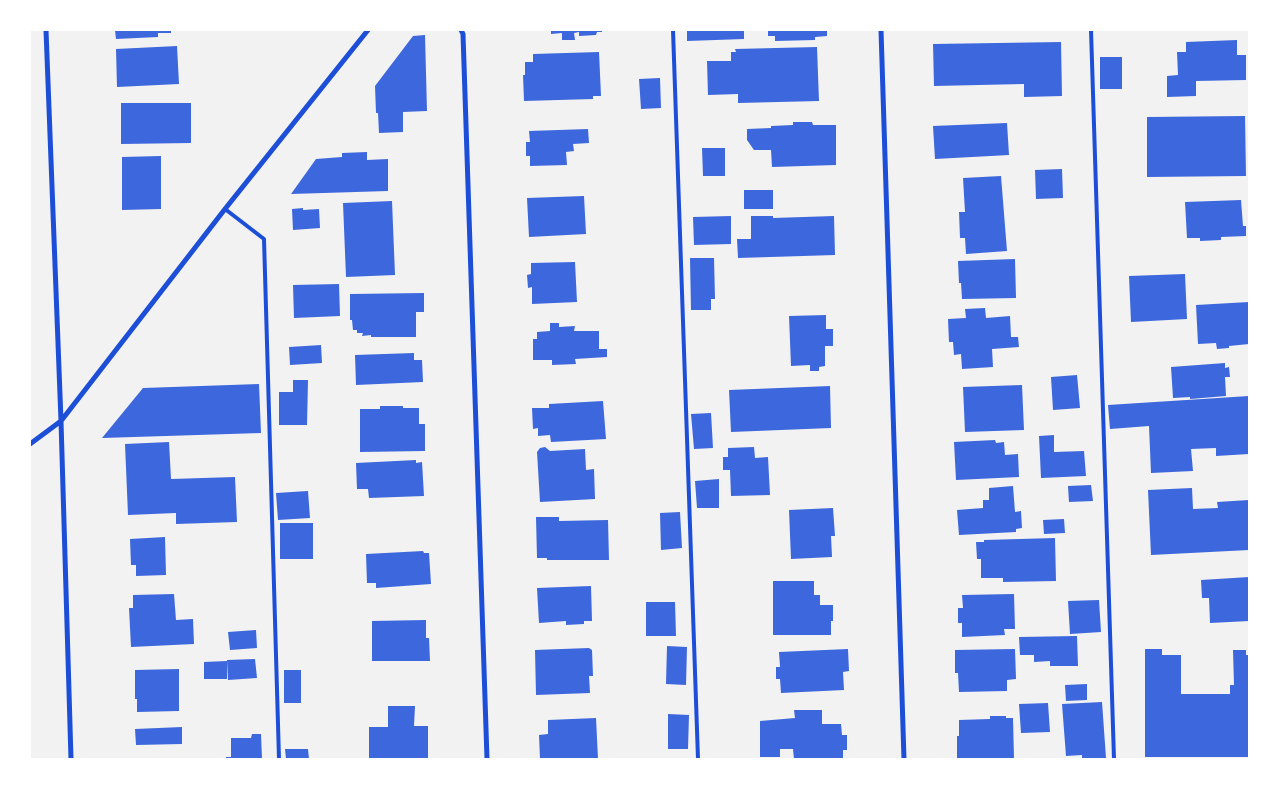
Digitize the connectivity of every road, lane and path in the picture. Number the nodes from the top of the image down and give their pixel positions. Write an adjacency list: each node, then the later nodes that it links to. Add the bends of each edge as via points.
1 (46, 30): 8 (street)
2 (368, 30): 7 (street)
3 (462, 30): 12 (street)
4 (673, 30): 13 (lane)
5 (882, 30): 14 (street)
6 (1091, 30): 15 (lane)
7 (226, 209): 8 (street); 11 (lane, via 264,239)
8 (60, 421): 9 (street); 10 (street)
9 (30, 444)
10 (71, 759)
11 (279, 759)
12 (487, 759)
13 (698, 759)
14 (904, 759)
15 (1114, 759)

